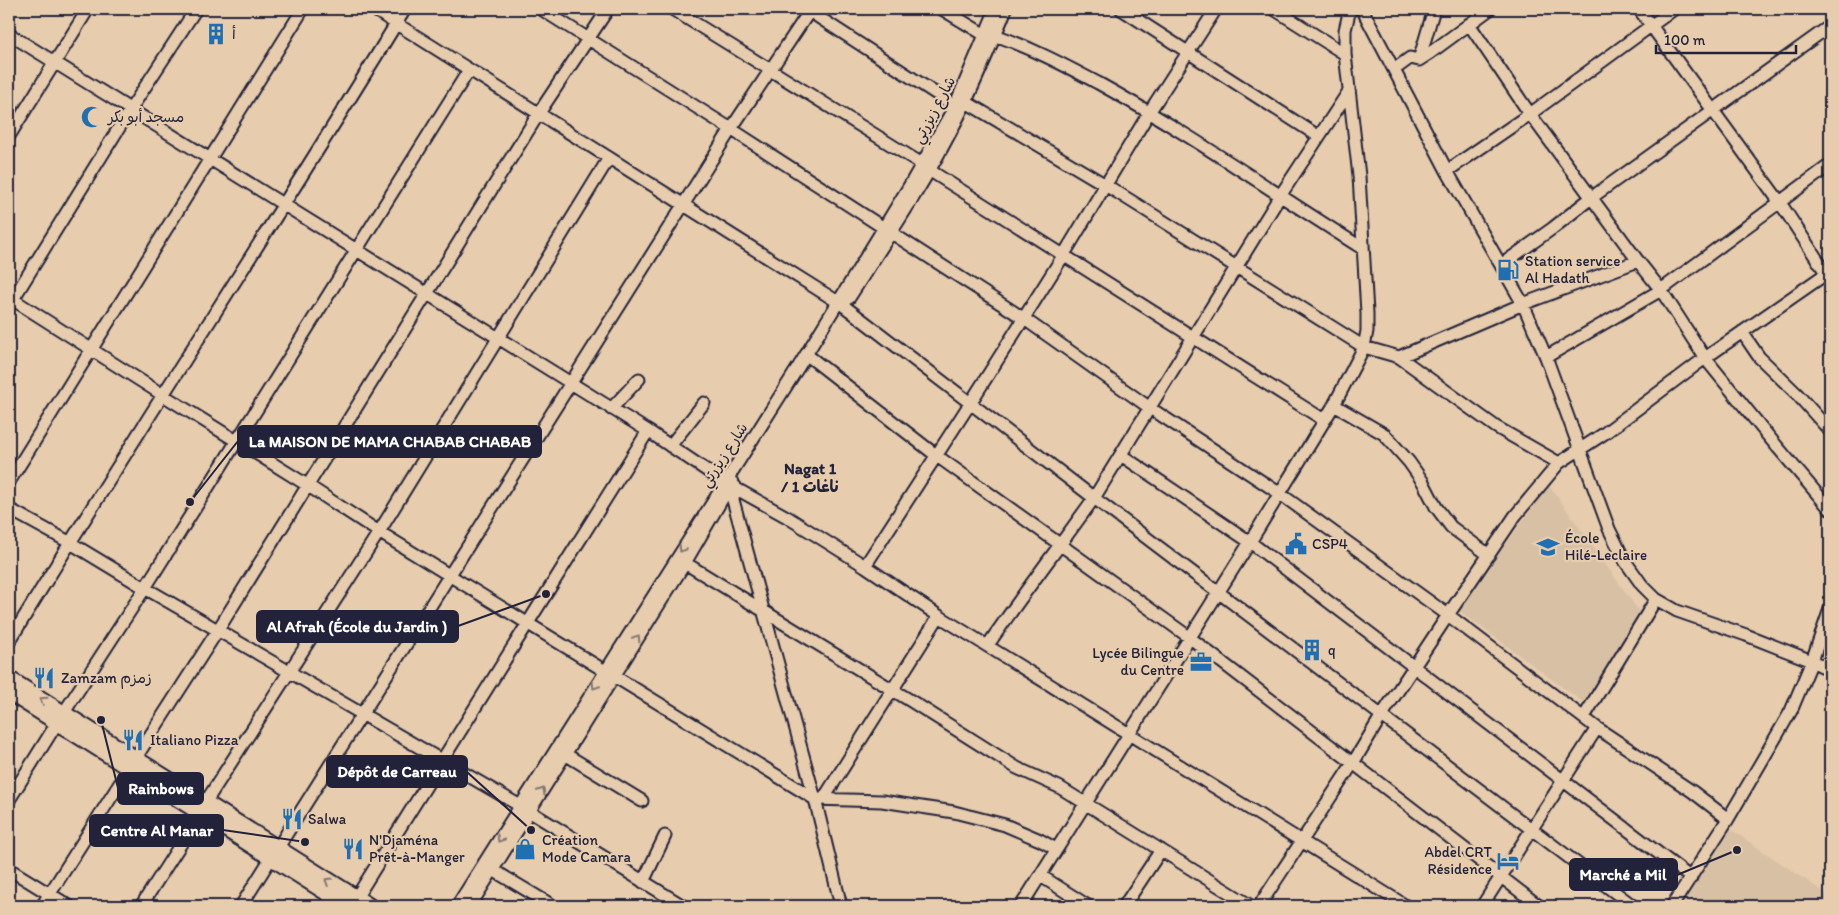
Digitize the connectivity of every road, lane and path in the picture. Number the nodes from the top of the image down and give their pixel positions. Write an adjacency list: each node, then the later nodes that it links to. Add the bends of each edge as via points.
1 (88, 9): 32 (street)
2 (196, 9): 38 (street)
3 (303, 9): 47 (street)
4 (373, 9): 22 (street)
5 (405, 9): 22 (street)
6 (541, 9): 28 (street)
7 (608, 9): 28 (street)
8 (672, 9): 35 (street)
9 (942, 9): 27 (street)
10 (996, 9): 27 (street, شارع زيزرتي)
11 (1006, 9): 27 (street, شارع زيزرتي)
12 (1121, 9): 29 (street)
13 (1216, 9): 29 (street)
14 (1274, 9): 30 (street)
15 (1350, 9): 30 (street, via 1345,30)
16 (1362, 9): 33 (street)
17 (1434, 9): 31 (street)
18 (1490, 9): 23 (street)
19 (1638, 9): 24 (street)
20 (1674, 9): 24 (street)
21 (809, 10): 35 (street); 37 (street)
22 (397, 23): 34 (street); 55 (street)
23 (1468, 24): 31 (street); 42 (street)
24 (1650, 26): 39 (street); 42 (street)
25 (1830, 26): 39 (street)
26 (9, 34): 32 (street)
27 (990, 35): 37 (street, شارع زيزرتي); 40 (street, via 1045,55)
28 (590, 39): 41 (street); 43 (street)
29 (1187, 52): 40 (street); 45 (street)
30 (1345, 54): 36 (street)
31 (1419, 60): 33 (street, via 1410,58)
32 (55, 62): 38 (street); 44 (street)
33 (1394, 69): 50 (street)
34 (469, 70): 41 (street); 59 (street)
35 (771, 70): 43 (street); 49 (street)
36 (1349, 91): 45 (street); 58 (street)
37 (960, 104): 49 (street, شارع زيزرتي); 51 (street)
38 (130, 110): 47 (street); 67 (street)
39 (1712, 110): 53 (street); 54 (street)
40 (1150, 111): 51 (street); 52 (street)
41 (539, 113): 46 (street); 66 (street)
42 (1530, 114): 50 (street); 53 (street)
43 (731, 129): 56 (street); 57 (street)
44 (9, 136)
45 (1318, 136): 52 (street)
46 (609, 158): 56 (street); 72 (street)
47 (209, 159): 55 (street); 75 (street)
48 (1830, 165): 54 (street)
49 (926, 167): 57 (street, شارع زيزرتي); 60 (street)
50 (1447, 171): 62 (street)
51 (1104, 184): 60 (street); 63 (street)
52 (1280, 196): 58 (street); 63 (street)
53 (1591, 198): 61 (street); 62 (street)
54 (1779, 201): 64 (street); 65 (street)
55 (284, 205): 59 (street); 82 (street)
56 (684, 205): 68 (street); 81 (street)
57 (887, 230): 68 (street, شارع زيزرتي); 70 (street)
58 (1362, 248): 74 (street, via 1367,314)
59 (356, 250): 66 (street); 91 (street)
60 (1063, 256): 70 (street); 73 (street)
61 (1638, 261): 65 (street); 69 (street)
62 (1501, 265): 69 (street)
63 (1236, 266): 73 (street); 74 (street)
64 (1829, 275): 71 (street)
65 (1661, 290): 77 (street); 79 (street)
66 (426, 294): 72 (street); 99 (street)
67 (10, 300): 75 (street)
68 (841, 304): 78 (street, شارع زيزرتي); 83 (street); 98 (street, شارع زيزرتي)
69 (1523, 304): 76 (street); 77 (street)
70 (1024, 318): 83 (street); 86 (street)
71 (1742, 332): 79 (street); 90 (street, via 1759,357)
72 (497, 338): 81 (street); 104 (street)
73 (1193, 338): 86 (street); 88 (street)
74 (1364, 347): 76 (street); 85 (street)
75 (91, 350): 82 (street); 97 (street)
76 (1398, 357): 96 (street, via 1496,427)
77 (1546, 357): 93 (street)
78 (811, 358): 95 (street); 98 (street, شارع زيزرتي)
79 (1705, 358): 93 (street); 103 (street)
80 (639, 379): 87 (street)
81 (570, 384): 87 (street); 111 (street)
82 (163, 396): 91 (street); 105 (street)
83 (971, 402): 95 (street); 101 (street)
84 (704, 403): 92 (street)
85 (1334, 405): 88 (street); 108 (street, via 1384,434 1409,462 1451,527)
86 (1150, 408): 94 (street); 100 (street)
87 (611, 409): 89 (street)
88 (1324, 420): 100 (street)
89 (648, 431): 92 (street); 119 (street)
90 (1830, 431)
91 (236, 442): 99 (street); 112 (street)
92 (670, 446): 98 (street)
93 (1580, 448): 96 (street); 114 (street, via 1615,543 1642,585)
94 (1121, 455): 101 (street); 106 (street)
95 (936, 456): 107 (street); 110 (street)
96 (1559, 463): 108 (street, via 1515,516)
97 (9, 482)
98 (730, 484): 109 (street, شارع زيزرتي); 110 (street); 116 (street); 128 (street, شارع زيزرتي, one-way to 128)
99 (308, 485): 104 (street); 120 (street)
100 (1279, 493): 106 (street); 117 (street)
101 (1094, 498): 107 (street); 113 (street)
102 (9, 509): 105 (street)
103 (1830, 510)
104 (378, 532): 111 (street); 126 (street)
105 (69, 542): 112 (street); 122 (street)
106 (1250, 542): 113 (street); 125 (street)
107 (1062, 544): 121 (street); 123 (street)
108 (1489, 555): 117 (street)
109 (684, 563): 116 (street); 128 (street, شارع زيزرتي, one-way to 109)
110 (865, 566): 118 (street)
111 (450, 576): 119 (street); 132 (street)
112 (145, 588): 120 (street); 135 (street)
113 (1218, 591): 121 (street); 133 (street)
114 (1656, 599): 124 (street, via 1677,611); 134 (street)
115 (1830, 609): 124 (street)
116 (764, 612): 130 (street); 143 (street)
117 (1448, 615): 125 (street); 134 (street)
118 (939, 616): 123 (street); 130 (street)
119 (529, 621): 128 (street); 139 (street)
120 (218, 630): 126 (street); 141 (street)
121 (1189, 637): 137 (street); 140 (street)
122 (9, 642)
123 (988, 645): 137 (street)
124 (1812, 661): 127 (street); 149 (street, via 1790,711)
125 (1414, 666): 133 (street); 142 (street)
126 (289, 670): 132 (street); 147 (street)
127 (1830, 670)
128 (609, 673): 138 (street, شارع زيزرتي); 143 (street); 148 (street, شارع زيزرتي, one-way to 148)
129 (9, 678): 135 (main road, one-way to 129)
130 (893, 689): 143 (street); 146 (street, via 1017,768 1059,787)
131 (9, 692): 135 (main road)
132 (363, 713): 139 (street); 155 (street)
133 (1382, 715): 140 (street); 150 (street)
134 (1584, 717): 136 (street)
135 (60, 718): 141 (main road); 144 (street)
136 (1597, 728): 142 (street); 149 (street)
137 (1129, 733): 146 (street); 152 (street)
138 (565, 754): 145 (street); 148 (street, شارع زيزرتي, one-way to 138)
139 (442, 761): 148 (street); 163 (street)
140 (1353, 763): 152 (street); 159 (street)
141 (132, 764): 147 (main road); 162 (street)
142 (1563, 780): 150 (street); 160 (street)
143 (820, 798): 153 (street, via 882,800 954,812 1005,825); 173 (street)
144 (9, 800)
145 (642, 801)
146 (1084, 804): 153 (street); 154 (street)
147 (203, 808): 155 (main road); 166 (street)
148 (525, 808): 157 (street, شارع زيزرتي); 161 (street); 169 (street, شارع زيزرتي, one-way to 169)
149 (1728, 819): 160 (street)
150 (1532, 830): 159 (street); 182 (street)
151 (665, 836): 161 (street)
152 (1302, 841): 178 (street); 179 (street)
153 (1056, 849): 158 (street)
154 (1161, 850): 176 (street); 177 (street)
155 (274, 854): 163 (main road); 167 (street)
156 (9, 869): 162 (street)
157 (493, 870): 170 (street, شارع زيزرتي); 171 (street)
158 (1041, 876): 174 (street); 175 (street)
159 (1501, 877): 180 (street); 181 (street)
160 (1691, 878): 183 (street)
161 (643, 882): 172 (street)
162 (50, 894): 164 (street); 165 (street)
163 (352, 902): 168 (main road)
164 (42, 906)
165 (69, 906)
166 (141, 906)
167 (241, 906)
168 (369, 906)
169 (457, 906)
170 (470, 906)
171 (553, 906)
172 (683, 906)
173 (841, 906)
174 (1021, 906)
175 (1088, 906)
176 (1124, 906)
177 (1252, 906)
178 (1260, 906)
179 (1406, 906)
180 (1482, 906)
181 (1539, 906)
182 (1633, 906)
183 (1672, 906)

